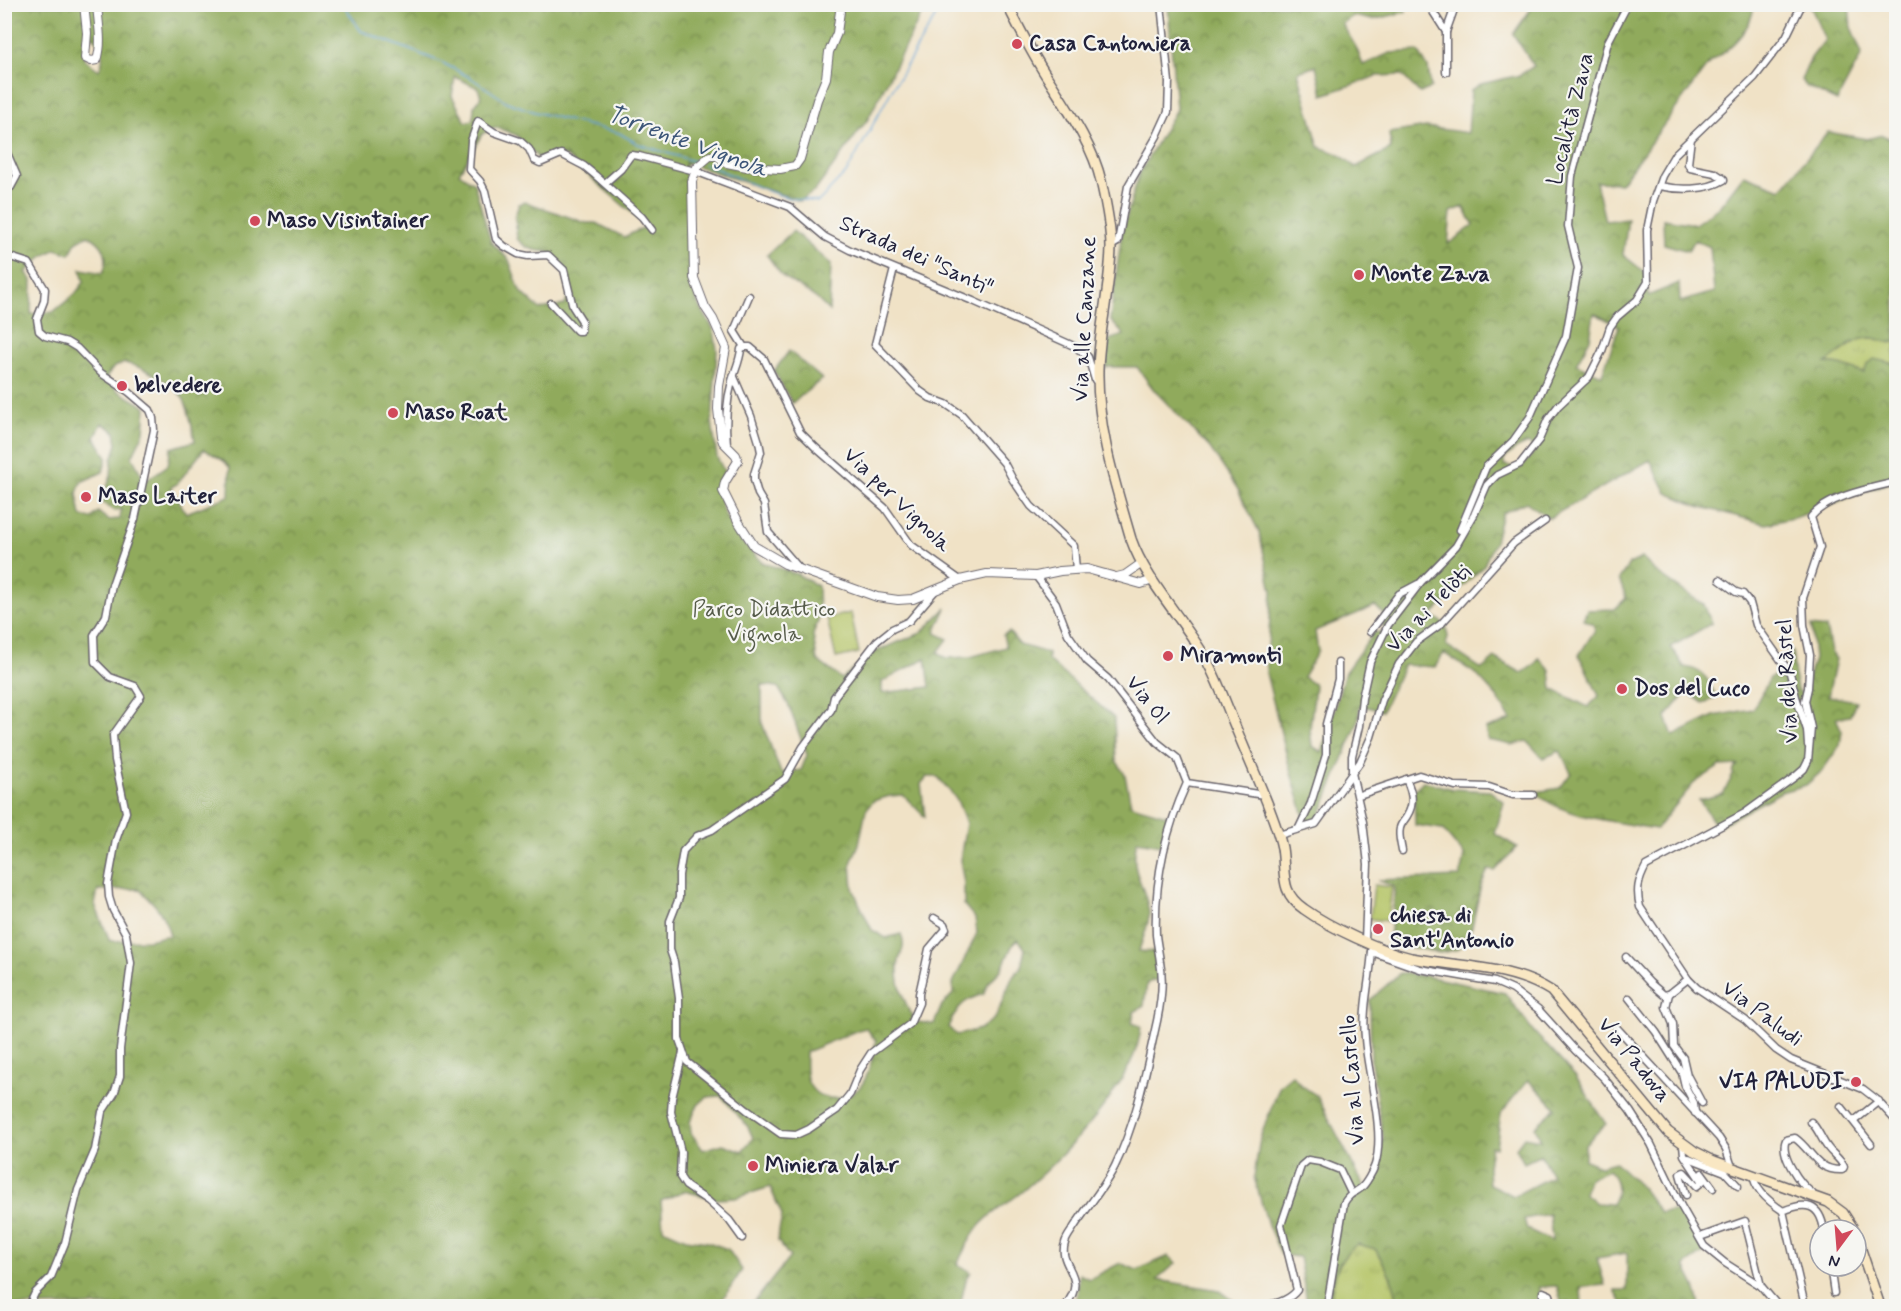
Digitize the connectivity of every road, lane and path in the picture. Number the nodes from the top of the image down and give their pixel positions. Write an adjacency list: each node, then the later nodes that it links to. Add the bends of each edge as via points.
1 (84, 4): 2 (street, via 85,58 94,61 99,54)
2 (97, 4)
3 (841, 4): 14 (street, via 826,78 795,166 747,167 727,163 717,156 710,156)
4 (1007, 4): 19 (main road, Via alle Canzane, via 1086,142 1101,177)
5 (1161, 4): 19 (street, via 1169,82 1167,112 1128,186 1118,242)
6 (1428, 4): 10 (street)
7 (1456, 4): 10 (street)
8 (1628, 4): 30 (street, Località Zava, via 1608,42 1572,176 1568,226 1578,268 1566,336 1530,417 1513,441 1486,467)
9 (1802, 4): 12 (street, via 1786,37 1755,77)
10 (1446, 32): 11 (street)
11 (1446, 72)
12 (1691, 138): 16 (street, via 1675,154); 16 (street, via 1690,168 1715,173 1724,180 1701,187)
13 (4, 146): 17 (street, via 17,176 11,187)
14 (698, 166): 15 (street, Strada dei "Santi", via 631,155); 21 (street, Strada dei "Santi", via 790,207 825,237); 27 (street, via 692,181 694,278 726,348 718,409 721,436)
15 (605, 183): 18 (street); 23 (street, via 561,154 540,164 520,141 494,132 478,121 471,141 469,169 485,191 496,239 518,254 548,255 564,270 573,307 582,321 581,331)
16 (1659, 186): 30 (street, via 1647,230 1648,282 1637,300 1610,327 1589,377 1557,406 1529,454 1487,485)
17 (4, 190)
18 (652, 230)
19 (1111, 246): 26 (main road, Via alle Canzane, via 1098,369)
20 (4, 255): 88 (street, via 29,263 45,289 37,319 39,331 77,348 101,373 150,410 154,430 135,519 112,585 106,616 94,635 94,662 110,677 135,686 141,696 113,735 126,812 116,840 109,897 126,934 131,963 120,1076 102,1112 95,1150 78,1190 65,1243 51,1277 35,1293)
21 (894, 269): 26 (street, Strada dei "Santi", via 1076,347 1088,357); 33 (street, via 875,344 911,384 962,415 1004,463 1031,506 1074,546)
22 (749, 296): 24 (street, via 734,331)
23 (551, 303)
24 (744, 347): 25 (street); 36 (street, Via per Vignola, via 750,347 764,359 800,432 885,508 911,545)
25 (734, 377): 27 (street, via 725,424); 32 (street, via 759,442 761,452 754,480 764,504 768,532)
26 (1099, 395): 31 (main road, Via alle Canzane, via 1105,449 1131,539)
27 (727, 446): 32 (street, via 738,460 723,491 738,521 754,546)
28 (1896, 482): 43 (street, Via del Ràstel, via 1841,497 1811,517 1820,546 1803,598 1810,655 1804,699 1811,728)
29 (1545, 521): 44 (street, Via ai Telòti, via 1514,543 1399,664 1371,737)
30 (1459, 540): 39 (street)
31 (1142, 563): 35 (street); 37 (main road, Via alle Canzane)
32 (800, 570): 40 (street, via 877,597 898,600)
33 (1076, 570): 34 (street); 35 (street, via 1094,570)
34 (1036, 576): 36 (street, via 987,574); 46 (street, Via Ol, via 1056,603 1068,634 1087,661 1107,679 1157,742 1178,758)
35 (1115, 577): 37 (street, via 1141,584)
36 (960, 580): 40 (street)
37 (1153, 580): 47 (main road, Via alle Canzane, via 1205,657)
38 (1720, 580): 43 (street, via 1750,603 1756,626 1790,674)
39 (1421, 582): 41 (street, via 1399,594); 44 (street, via 1388,625 1370,662)
40 (937, 589): 60 (street, via 909,621 877,641 834,697 831,710 785,779 712,830 697,836 683,851 679,898 670,921)
41 (1370, 632)
42 (1338, 663): 50 (street, via 1338,679 1326,724 1326,755)
43 (1810, 751): 56 (street, Via del Ràstel, via 1804,769 1745,813 1646,866 1638,881 1640,907)
44 (1352, 772): 48 (street, Via al Castello); 50 (street, Via ai Telòti, via 1317,824)
45 (1406, 779): 48 (street); 49 (street, via 1419,775 1455,786); 52 (street, via 1412,802 1401,826)
46 (1187, 783): 47 (street); 89 (street, via 1166,840 1158,880 1156,931 1162,1002 1158,1021 1127,1141 1064,1244 1075,1287)
47 (1264, 795): 51 (main road, Via alle Canzane)
48 (1359, 795): 54 (street, Via al Castello, via 1368,864)
49 (1533, 795)
50 (1299, 828): 51 (street, Via ai Telòti)
51 (1279, 835): 54 (main road, Via Padova, via 1288,894 1303,908)
52 (1402, 851)
53 (934, 918): 60 (street, via 946,929 929,949 919,1003 910,1024 871,1053 850,1094 837,1110 809,1130 796,1135 781,1134 687,1062)
54 (1370, 946): 68 (main road, Via Padova, via 1538,982 1551,991 1668,1132); 76 (street, Via al Castello, via 1365,1038 1378,1148 1375,1166 1362,1188); 82 (street, via 1420,969 1495,982 1514,990 1538,1009 1630,1111)
55 (1626, 957): 57 (street, via 1657,990)
56 (1688, 979): 57 (street); 61 (street, Via Paludi, via 1745,1020 1791,1060 1863,1089)
57 (1669, 994): 62 (street, via 1666,1007 1673,1024 1674,1046)
58 (1629, 998): 64 (street, via 1682,1073)
59 (1617, 1028): 64 (street)
60 (683, 1052): 83 (street, via 672,1098 681,1152 680,1177 729,1220)
61 (1879, 1101): 65 (street); 67 (street, Via Paludi)
62 (1702, 1103)
63 (1841, 1106): 65 (street)
64 (1695, 1113): 72 (street, via 1719,1138)
65 (1854, 1121): 69 (street)
66 (1811, 1122): 78 (street, via 1844,1167 1838,1171 1824,1168 1795,1138 1786,1140 1784,1152 1798,1180)
67 (1896, 1122)
68 (1683, 1144): 70 (street); 72 (main road, Via Padova)
69 (1871, 1144)
70 (1684, 1155): 71 (street); 77 (street, via 1702,1182 1697,1186 1684,1172 1680,1174)
71 (1693, 1161): 74 (street, via 1725,1172); 75 (street)
72 (1732, 1167): 73 (main road, Via Padova)
73 (1754, 1174): 78 (main road, Via Padova); 79 (street, via 1770,1203)
74 (1738, 1186)
75 (1713, 1188)
76 (1351, 1193): 90 (street, via 1340,1170 1308,1160 1301,1166 1281,1225 1297,1290); 91 (street, Via al Castello, via 1344,1203)
77 (1686, 1195)
78 (1815, 1195): 81 (main road, Via Padova)
79 (1783, 1211): 80 (street, via 1809,1206 1818,1210); 95 (street)
80 (1822, 1218)
81 (1846, 1218)
82 (1700, 1237): 86 (street, via 1704,1246 1725,1263); 86 (street, via 1745,1221)
83 (742, 1238)
84 (1868, 1270): 96 (main road)
85 (1832, 1278): 87 (street)
86 (1761, 1286): 94 (street)
87 (1834, 1293)
88 (29, 1306)
89 (1065, 1306)
90 (1264, 1306)
91 (1327, 1306)
92 (1543, 1306): 93 (street, via 1543,1292 1550,1295)
93 (1553, 1306)
94 (1778, 1306)
95 (1804, 1306)
96 (1880, 1306)

